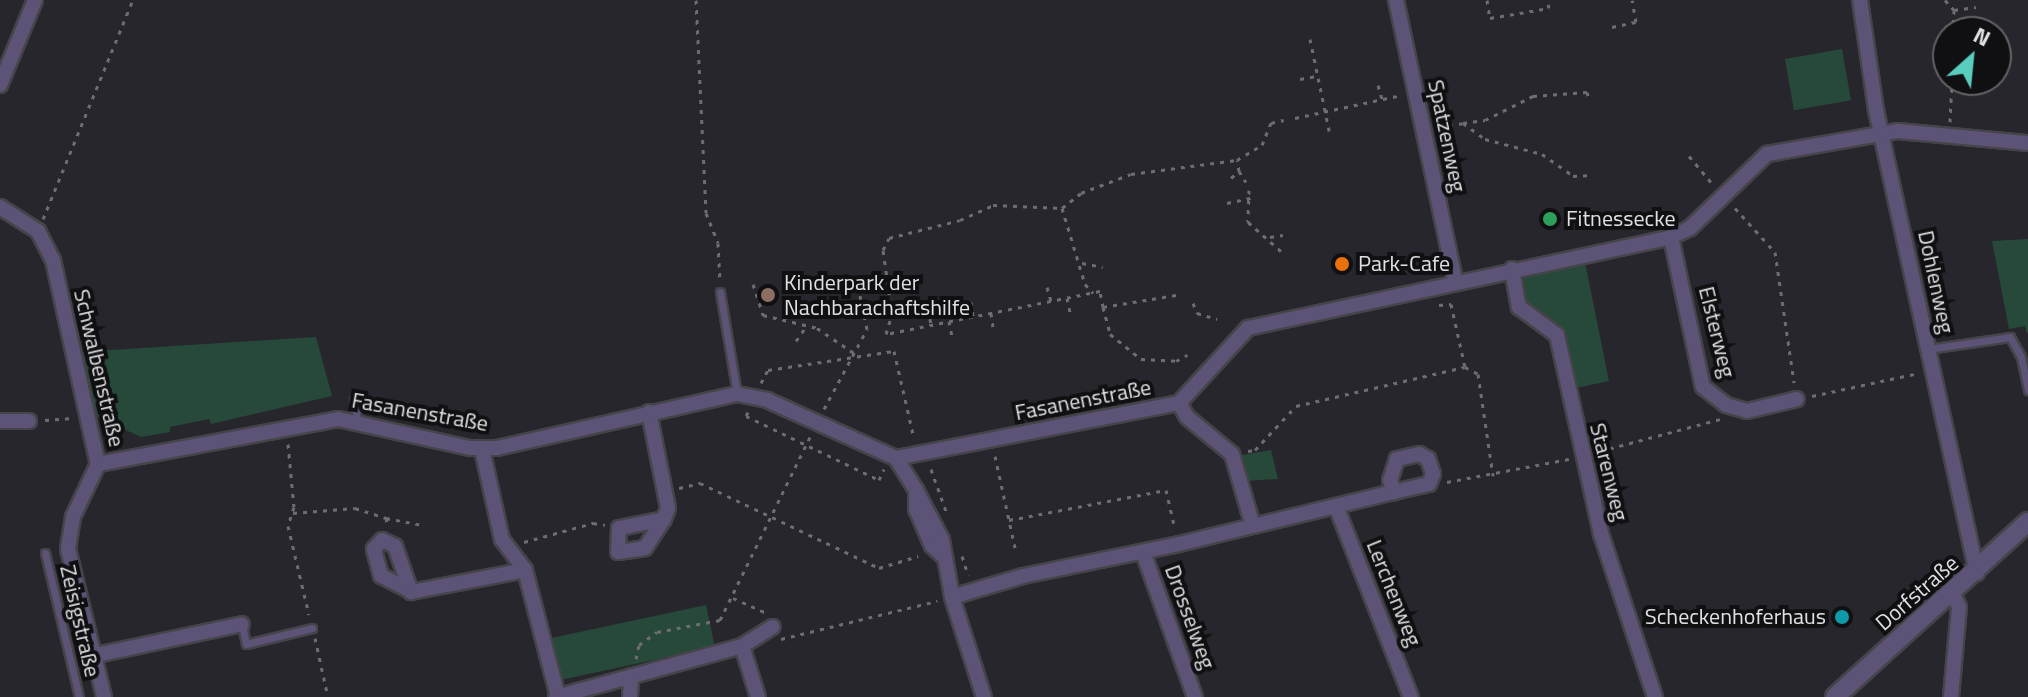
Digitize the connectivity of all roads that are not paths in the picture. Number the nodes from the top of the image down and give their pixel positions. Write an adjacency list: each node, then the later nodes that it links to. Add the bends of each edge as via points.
1 (35, 0): 4 (street)
2 (1396, 0): 10 (street, Spatzenweg)
3 (1860, 0): 5 (street, Dohlenweg)
4 (0, 85)
5 (1882, 132): 6 (street, Fasanenstraße); 8 (street, Fasanenstraße, via 1767,154 1690,228); 12 (street, Dohlenweg)
6 (2028, 143)
7 (0, 207): 24 (street, Schwalbenstraße, via 38,231 53,260)
8 (1671, 237): 9 (street, Fasanenstraße); 15 (street, Elsterweg, via 1703,387 1726,405 1747,411)
9 (1512, 269): 10 (street, Fasanenstraße); 53 (street, Starenweg, via 1519,307 1557,335 1601,534)
10 (1455, 281): 17 (street, Fasanenstraße, via 1248,328)
11 (720, 292): 14 (lane)
12 (1928, 349): 13 (lane, via 2010,337); 33 (street, Dohlenweg)
13 (2028, 390)
14 (737, 394): 18 (street, Fasanenstraße); 23 (street, Fasanenstraße, via 755,396)
15 (1797, 399)
16 (354, 400): 19 (lane)
17 (1179, 403): 23 (street, Fasanenstraße); 29 (street, via 1187,417 1232,454)
18 (649, 412): 22 (street, Fasanenstraße); 27 (street, via 667,490)
19 (357, 420): 22 (street, Fasanenstraße); 24 (street, Fasanenstraße, via 285,427)
20 (0, 421): 21 (street)
21 (29, 421)
22 (482, 449): 32 (street, via 502,540)
23 (893, 458): 36 (street, via 932,515)
24 (98, 464): 37 (street, Schwalbenstraße, via 69,533)
25 (1394, 492): 26 (street)
26 (1336, 506): 29 (street); 52 (street, Lerchenweg)
27 (664, 519): 27 (street, via 619,528 615,543 624,554 645,548)
28 (2028, 522): 33 (street, Dorfstraße)
29 (1253, 526): 30 (street, Drosselweg)
30 (1143, 552): 36 (street, Drosselweg, via 1023,576); 51 (street, Drosselweg)
31 (45, 553): 38 (lane, Zeisigstraße)
32 (525, 570): 34 (street); 47 (street)
33 (1977, 573): 35 (street, Dorfstraße)
34 (407, 589): 34 (street, via 390,540 376,544 381,576)
35 (1953, 594): 54 (street, Dorfstraße); 55 (street, via 1959,607)
36 (952, 597): 50 (street)
37 (83, 614): 38 (lane); 43 (street, Schwalbenstraße)
38 (61, 619): 45 (lane, Zeisigstraße)
39 (242, 624): 41 (lane, via 246,644); 43 (street)
40 (772, 627): 42 (street)
41 (312, 628)
42 (742, 646): 44 (street); 49 (street)
43 (92, 656): 46 (street, Schwalbenstraße)
44 (631, 676): 47 (street); 48 (street)
45 (79, 697)
46 (104, 697)
47 (557, 697)
48 (630, 697)
49 (758, 697)
50 (984, 697)
51 (1195, 697)
52 (1411, 697)
53 (1655, 697)
54 (1835, 697)
55 (1951, 697)

